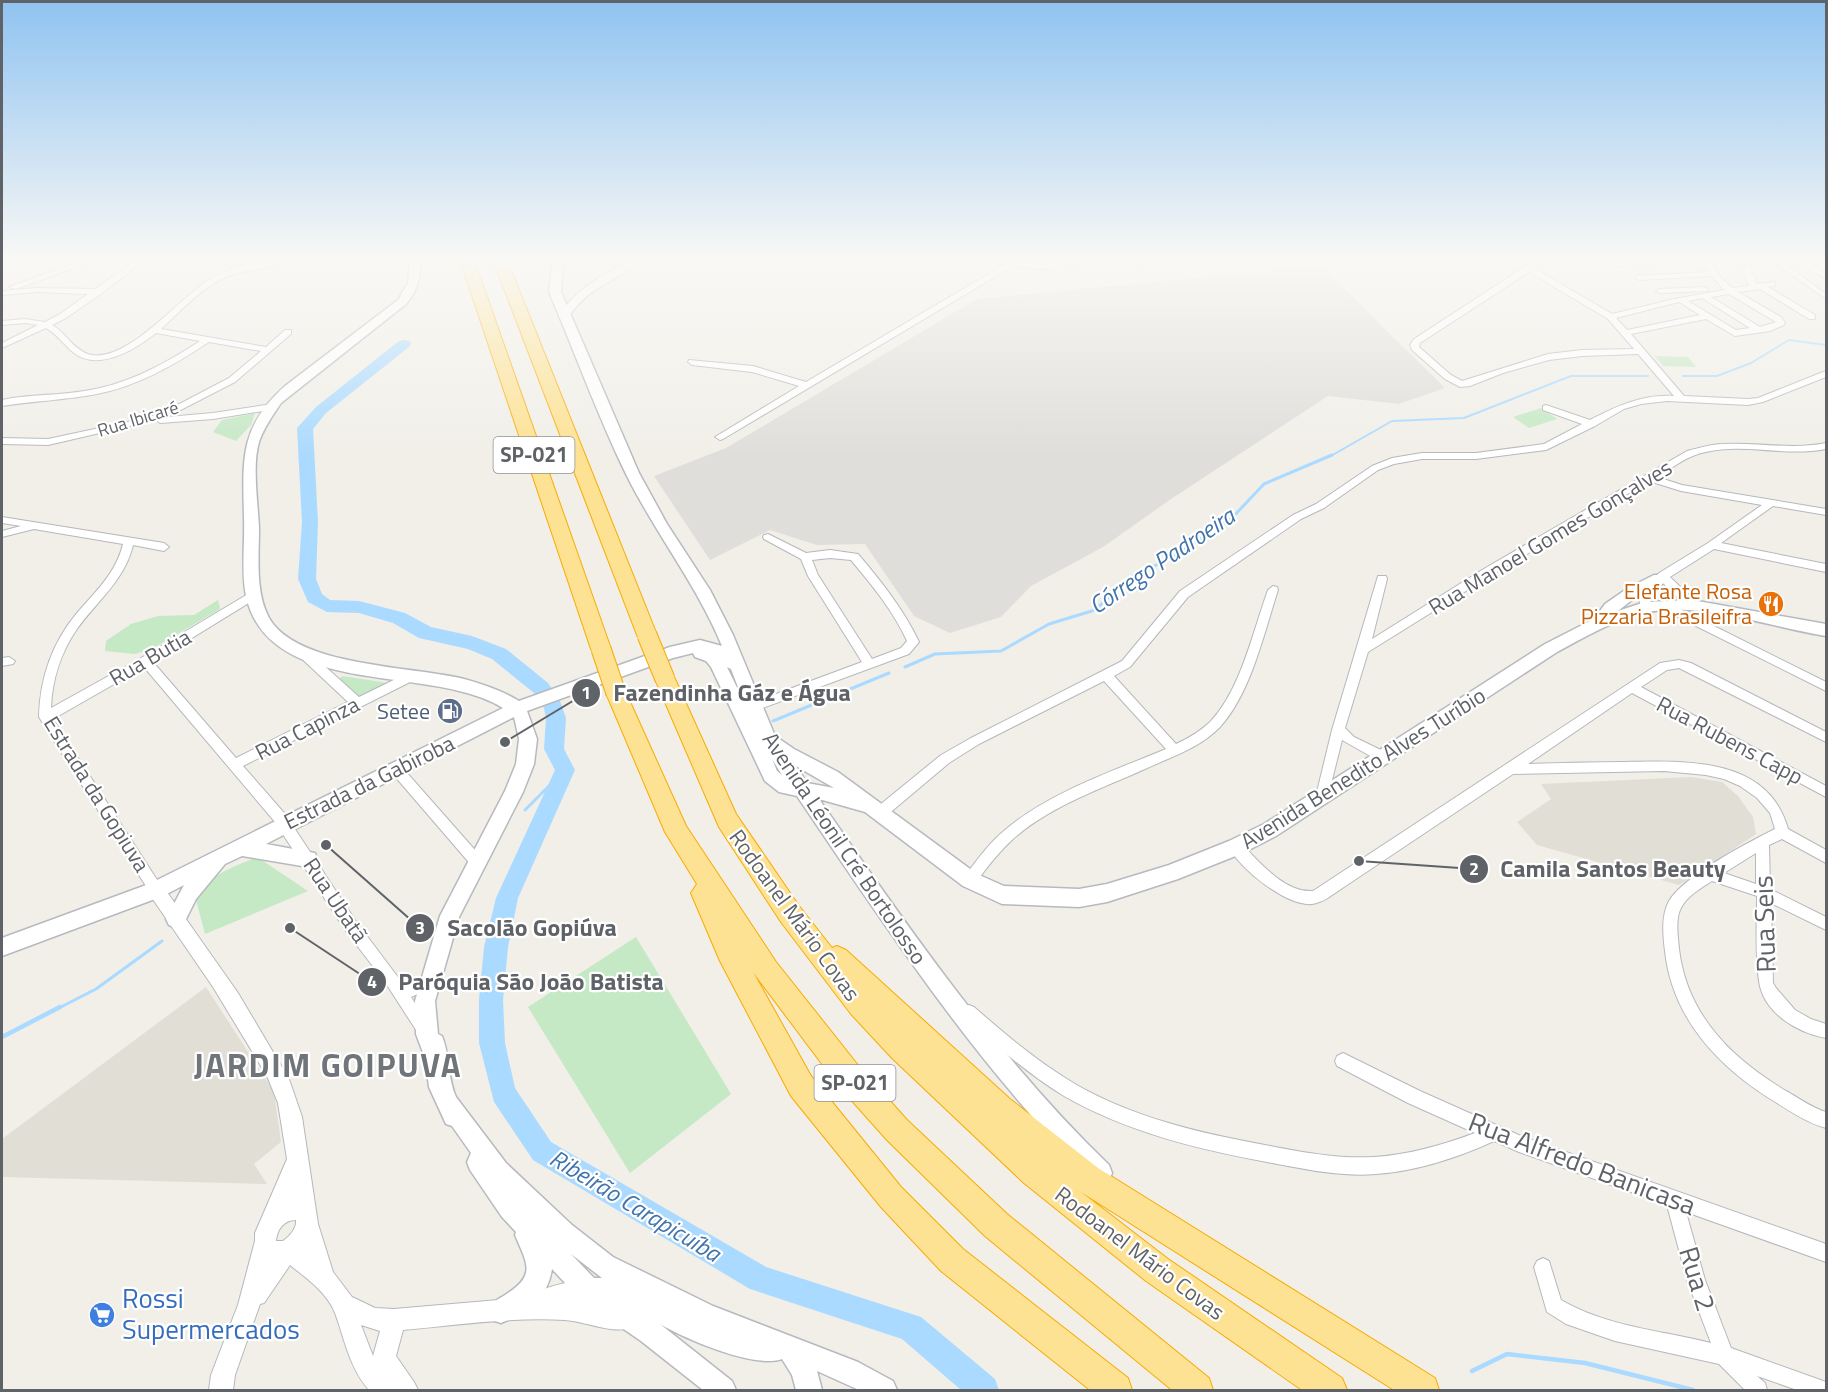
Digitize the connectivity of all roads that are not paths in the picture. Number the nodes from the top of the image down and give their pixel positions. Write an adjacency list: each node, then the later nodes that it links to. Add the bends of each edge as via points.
1 (48, 325): 14 (street, via 76,352 88,358 119,352); 19 (street)
2 (160, 325): 14 (street)
3 (372, 325): 27 (main road, via 289,389)
4 (489, 325): 85 (highway, SP-021, bridge, via 616,693)
5 (525, 325): 97 (highway, Rodoanel Mário Covas / SP-021, bridge, via 647,635 727,820)
6 (568, 325): 62 (main road, Avenida Léonil Cré Bortolosso, via 632,473 702,591)
7 (910, 325): 24 (street)
8 (1441, 325): 21 (street, via 1414,345 1460,384 1548,357)
9 (1618, 325): 17 (street)
10 (1663, 325): 17 (street)
11 (1721, 325): 15 (street, via 1735,333)
12 (1751, 325): 15 (street)
13 (1778, 325): 15 (street)
14 (154, 330): 18 (street)
15 (1759, 330)
16 (288, 332): 20 (street, Rua Ibicaré)
17 (1625, 333): 21 (street)
18 (208, 339): 20 (street); 26 (street, via 163,368 132,382 84,394)
19 (2, 346)
20 (269, 350): 29 (street, Rua Ibicaré, via 219,387)
21 (1641, 351): 25 (street)
22 (692, 362): 24 (street, via 753,369)
23 (1827, 374): 25 (street, via 1748,402)
24 (808, 386): 31 (street)
25 (1681, 398): 30 (street, via 1640,401)
26 (2, 403)
27 (272, 407): 29 (street); 51 (main road, via 252,444)
28 (1546, 408): 30 (street)
29 (148, 420): 32 (street, Rua Ibicaré, via 48,442)
30 (1592, 424): 63 (street, via 1546,447 1476,456 1407,457 1375,468 1184,594 1126,664)
31 (720, 437)
32 (2, 441)
33 (1827, 446): 34 (street, Rua Manoel Gomes Gonçalves, via 1800,451 1718,446 1690,453)
34 (1666, 468): 35 (street, Rua Manoel Gomes Gonçalves); 36 (street)
35 (1650, 478): 36 (street); 57 (street, Rua Manoel Gomes Gonçalves, via 1486,573)
36 (1690, 488): 37 (street)
37 (1771, 503): 38 (street); 44 (street)
38 (1827, 512)
39 (2, 520): 40 (street)
40 (36, 527): 41 (street); 43 (street)
41 (2, 534)
42 (768, 537): 46 (street)
43 (129, 542): 45 (street); 70 (street, Estrada da Gopiuva, via 112,582 81,615 62,643 52,665)
44 (1712, 545): 47 (street); 48 (street)
45 (164, 547)
46 (805, 557): 61 (street); 61 (street, via 854,557 908,631 913,642 909,648)
47 (1827, 568)
48 (1661, 578): 53 (street); 54 (street, via 1645,596); 55 (main road, via 1608,609)
49 (1382, 579): 57 (street)
50 (1273, 590): 74 (street, via 1228,706 1216,724)
51 (253, 595): 59 (main road, via 270,631); 60 (street, Rua Butia)
52 (1664, 605): 53 (main road, Avenida Benedito Alves Turíbio); 54 (main road, Avenida Benedito Alves Turíbio); 65 (street)
53 (1692, 606): 56 (main road, Avenida Benedito Alves Turíbio)
54 (1645, 607): 55 (main road, Avenida Benedito Alves Turíbio)
55 (1599, 623): 75 (main road, Avenida Benedito Alves Turíbio, via 1551,648)
56 (1827, 630)
57 (1364, 650): 71 (street)
58 (670, 653): 62 (main road, Estrada da Gabiroba, via 709,647 727,656); 69 (main road, Estrada da Gabiroba); 80 (main road, Avenida Benedito Alves Turíbio, via 697,652 712,657 771,776 785,787)
59 (304, 656): 64 (main road); 67 (street)
60 (145, 661): 70 (street, Rua Butia); 76 (street, Rua Ubatã)
61 (869, 664): 68 (street)
62 (738, 668): 68 (main road, Avenida Léonil Cré Bortolosso)
63 (1106, 675): 74 (street); 83 (street, via 975,741)
64 (412, 676): 67 (street, Rua Capinza); 69 (main road, via 477,689)
65 (1827, 687)
66 (1633, 688): 72 (street, via 1664,666 1680,664); 79 (street); 81 (street, Rua Rubens Capp)
67 (356, 702): 76 (street, Rua Capinza)
68 (753, 707): 73 (main road, Avenida Léonil Cré Bortolosso)
69 (517, 708): 78 (main road, Estrada da Gabiroba); 92 (main road, via 528,739 525,764)
70 (45, 717): 95 (street, Estrada da Gopiuva)
71 (1338, 730): 75 (street); 82 (street)
72 (1827, 737)
73 (768, 740): 77 (main road, Avenida Benedito Alves Turíbio); 80 (main road, Avenida Léonil Cré Bortolosso)
74 (1174, 750): 94 (street, via 1069,798 1015,830)
75 (1383, 757): 82 (main road, Avenida Benedito Alves Turíbio)
76 (235, 764): 84 (street, Rua Ubatã)
77 (809, 764): 80 (main road, via 814,778); 83 (main road, Avenida Benedito Alves Turíbio)
78 (396, 769): 84 (main road, Estrada da Gabiroba); 92 (street)
79 (1512, 769): 86 (street, via 1664,766 1717,771 1765,798 1776,812); 88 (street, via 1311,898 1284,889)
80 (801, 788): 83 (main road, Avenida Benedito Alves Turíbio); 103 (main road, Avenida Léonil Cré Bortolosso)
81 (1827, 792)
82 (1322, 796): 88 (main road, Avenida Benedito Alves Turíbio)
83 (878, 810): 94 (main road, Avenida Benedito Alves Turíbio)
84 (284, 824): 89 (main road, Estrada da Gabiroba); 91 (street, Rua Ubatã)
85 (677, 832): 134 (highway, via 729,953 801,1086 891,1197 952,1260); 135 (highway, SP-021, via 767,971 847,1074 897,1130 996,1225)
86 (1782, 832): 87 (street, Rua Seis); 90 (street)
87 (1762, 842): 93 (street); 96 (street, Rua Seis)
88 (1236, 847): 94 (main road, Avenida Benedito Alves Turíbio, via 1171,873 1079,898 1002,896)
89 (235, 849): 91 (main road); 95 (main road, Estrada da Gabiroba); 98 (main road, via 189,893)
90 (1827, 856)
91 (308, 859): 102 (street, Rua Ubatã, via 350,925)
92 (477, 862): 101 (main road, via 450,916)
93 (1713, 874): 96 (street); 108 (street, via 1681,896 1671,920 1673,962 1689,1009 1707,1036 1738,1069 1782,1098)
94 (970, 880)
95 (156, 890): 98 (street); 100 (main road, Estrada da Gabiroba)
96 (1762, 892): 99 (street); 104 (street, Rua Seis, via 1769,990 1785,1012 1813,1028)
97 (790, 914): 115 (highway, via 982,1093 1048,1148 1142,1216); 136 (highway, Rodoanel Mário Covas / SP-021, via 860,1005 1034,1173 1157,1270)
98 (176, 919): 110 (street, via 236,1004 279,1077 293,1126)
99 (1827, 924)
100 (2, 947)
101 (430, 983): 102 (street); 105 (main road, via 425,1001)
102 (401, 993): 105 (street, Rua Ubatã)
103 (946, 993): 109 (street, via 1017,1053 1070,1090 1112,1111 1189,1137 1323,1164 1389,1165 1466,1146); 115 (main road, Avenida Léonil Cré Bortolosso, via 1059,1132 1095,1168)
104 (1827, 1031)
105 (430, 1043): 107 (main road, via 440,1088)
106 (1342, 1061): 109 (street, Rua Alfredo Banicasa)
107 (450, 1105): 112 (main road, via 469,1150); 126 (main road, via 498,1172 604,1266 707,1316)
108 (1827, 1120)
109 (1494, 1133): 111 (street, Rua Alfredo Banicasa)
110 (296, 1162): 113 (street); 114 (street)
111 (1674, 1200): 117 (street, Rua Alfredo Banicasa); 127 (street, Rua 2, via 1696,1280)
112 (510, 1209): 120 (main road); 123 (main road, via 536,1249 540,1275 528,1296)
113 (307, 1220): 114 (street, via 302,1210 290,1209 276,1216); 116 (street, via 298,1244); 119 (street)
114 (268, 1232): 116 (street, via 272,1252); 121 (street)
115 (1182, 1237): 137 (highway)
116 (287, 1251): 119 (street); 121 (street)
117 (1827, 1253)
118 (1543, 1267): 127 (street, via 1553,1306 1579,1321)
119 (324, 1278): 122 (street)
120 (589, 1290): 123 (street); 125 (main road); 126 (main road, via 633,1295 686,1325 753,1348)
121 (249, 1305): 128 (street)
122 (344, 1305): 124 (street, via 374,1319); 129 (street, via 358,1356)
123 (504, 1310): 124 (street); 125 (street, via 587,1310)
124 (394, 1320): 130 (street, via 384,1358)
125 (651, 1332): 131 (main road)
126 (787, 1348): 132 (main road, via 804,1370); 133 (main road, via 849,1371)
127 (1725, 1356): 138 (street); 139 (street)
128 (221, 1390)
129 (385, 1390)
130 (406, 1390)
131 (723, 1390)
132 (809, 1390)
133 (884, 1390)
134 (1116, 1390)
135 (1197, 1390)
136 (1330, 1390)
137 (1423, 1390)
138 (1758, 1390)
139 (1822, 1390)

